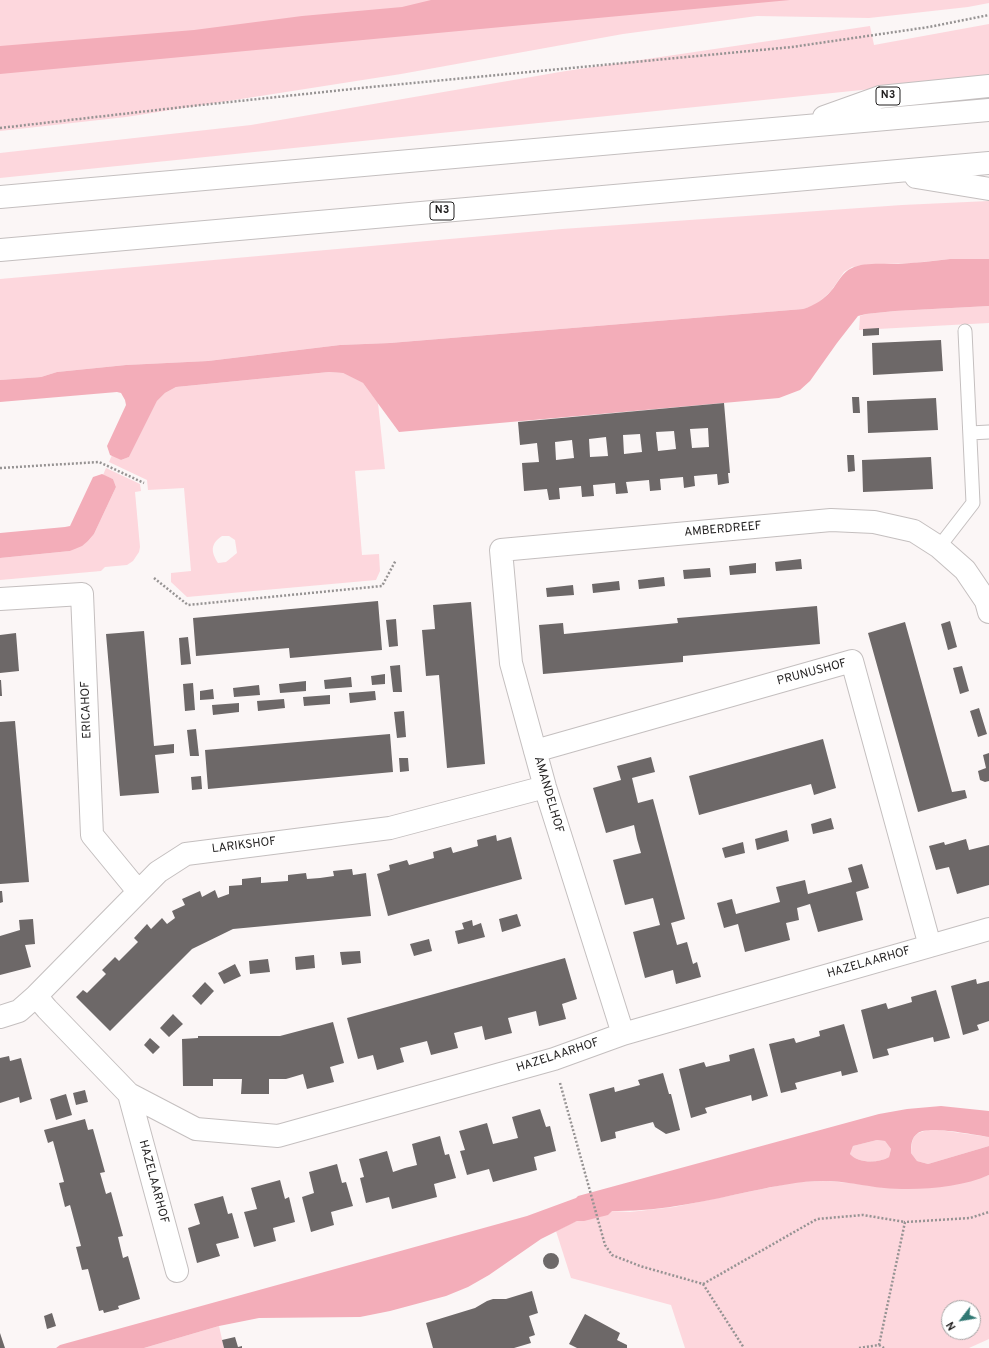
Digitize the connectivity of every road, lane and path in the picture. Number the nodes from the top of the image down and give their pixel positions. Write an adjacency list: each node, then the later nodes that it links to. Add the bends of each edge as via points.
1 (989, 15): 4 (path, via 929,27 792,47 379,86)
2 (989, 86): 5 (street, N3, via 880,97)
3 (989, 110): 5 (street, N3)
4 (0, 128)
5 (792, 128): 9 (street, N3)
6 (989, 162): 7 (street, N3)
7 (884, 172): 8 (street, N3); 10 (street, N3)
8 (989, 189)
9 (0, 197)
10 (0, 250)
11 (965, 331): 13 (lane)
12 (989, 432): 13 (lane)
13 (970, 433): 16 (lane, via 973,503)
14 (0, 468): 15 (path, via 99,462)
15 (144, 483)
16 (940, 547): 17 (street, AMBERDREEF, via 914,531 874,522 832,520); 21 (street, AMBERDREEF, via 965,570 986,601)
17 (501, 550): 22 (street, AMANDELHOF, via 511,663)
18 (396, 560): 19 (path, via 382,586 188,604)
19 (154, 578)
20 (0, 599): 24 (street, ERICAHOF, via 82,594 92,835)
21 (989, 612)
22 (535, 751): 23 (street, AMANDELHOF); 26 (street, PRUNUSHOF, via 852,661)
23 (545, 786): 24 (street, LARIKSHOF, via 390,828 186,854 158,872); 29 (street, AMANDELHOF)
24 (138, 891): 27 (street, LARIKSHOF)
25 (989, 929): 26 (street, HAZELAARHOF)
26 (930, 946): 29 (street, HAZELAARHOF)
27 (36, 996): 28 (street, LARIKSHOF, via 19,1011); 31 (street, HAZELAARHOF)
28 (0, 1016)
29 (623, 1034): 30 (street, HAZELAARHOF)
30 (554, 1059): 31 (street, HAZELAARHOF, via 278,1136 196,1129); 35 (path, via 605,1245 612,1255)
31 (130, 1094): 34 (street, HAZELAARHOF)
32 (989, 1212): 33 (path, via 970,1218)
33 (905, 1222): 35 (path, via 863,1215 817,1218); 36 (path)
34 (177, 1271)
35 (703, 1284): 37 (path)
36 (879, 1344): 38 (path); 39 (path)
37 (744, 1348)
38 (859, 1348)
39 (884, 1348)

